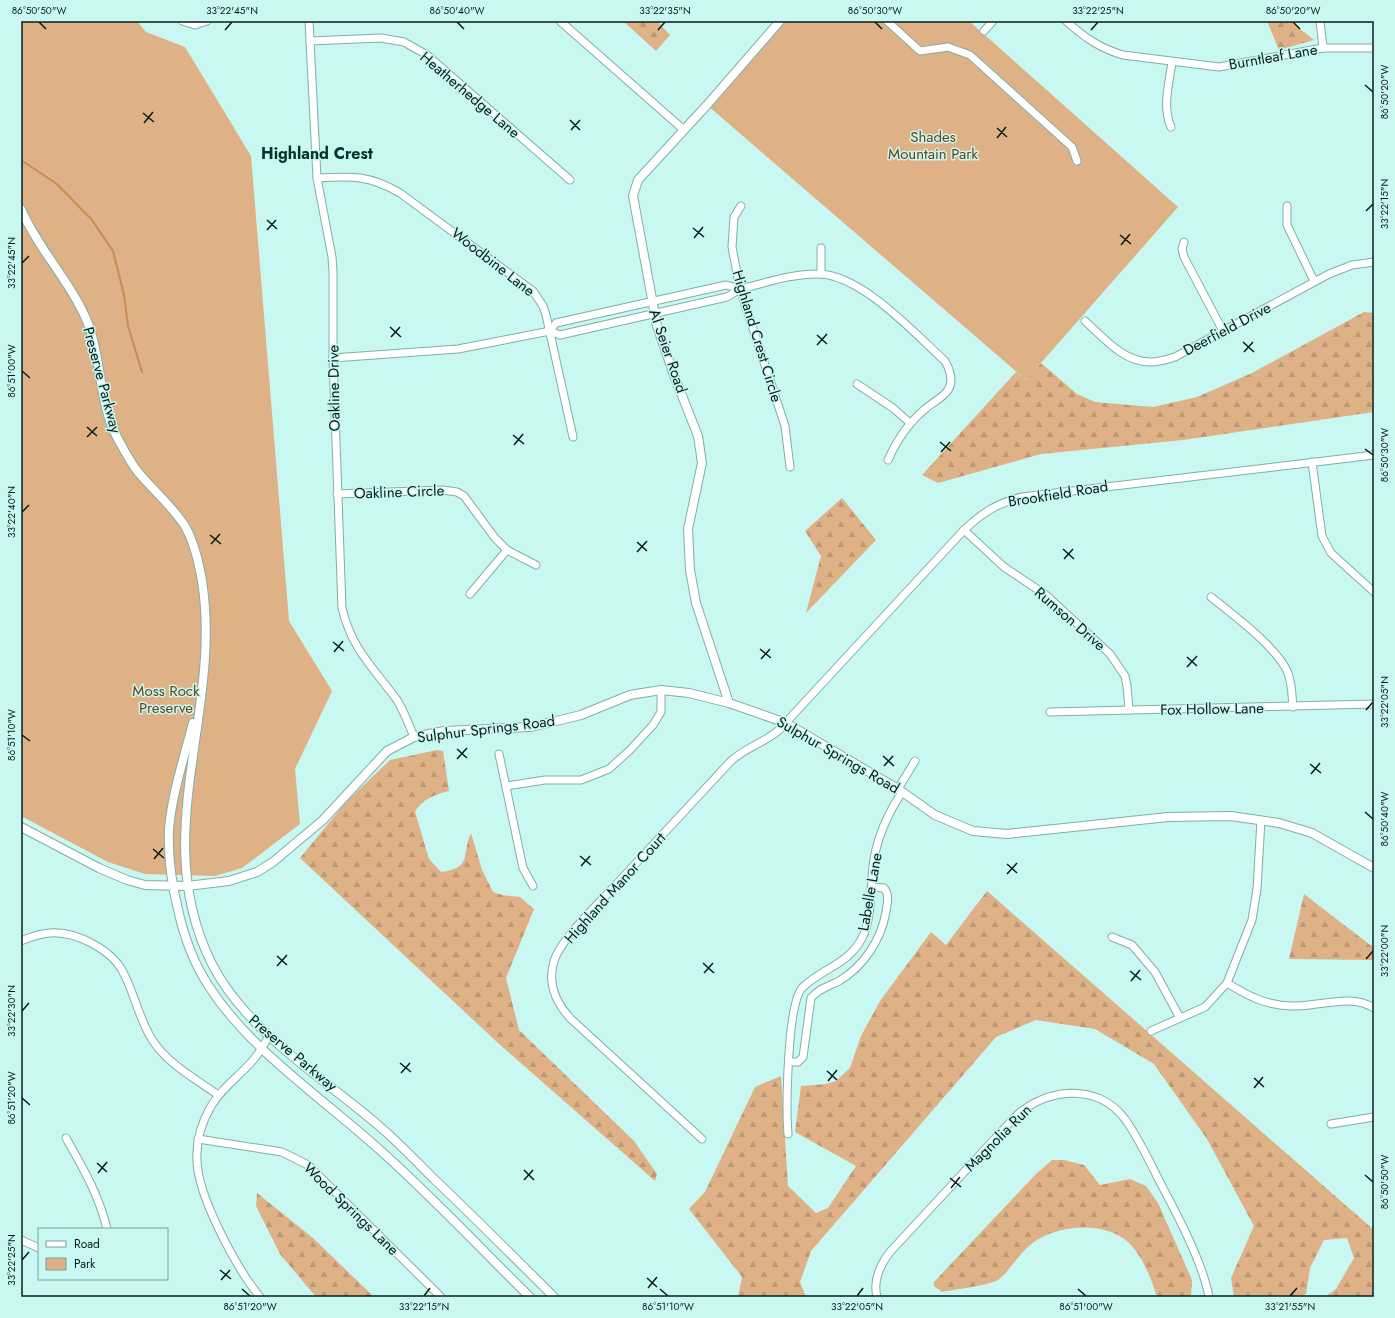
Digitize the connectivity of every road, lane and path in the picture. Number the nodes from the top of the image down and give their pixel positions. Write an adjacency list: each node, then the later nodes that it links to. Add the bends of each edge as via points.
1 (182, 21): 2 (street, via 195,25)
2 (207, 21)
3 (309, 21): 11 (street, Oakline Drive)
4 (560, 21): 16 (street)
5 (780, 21): 16 (street, Al Seier Road)
6 (887, 21): 17 (street, via 920,51 948,47 970,55 1072,147)
7 (993, 21): 10 (street)
8 (1066, 21): 14 (street, Burntleaf Lane, via 1091,42 1110,52)
9 (1320, 21): 12 (street)
10 (984, 31)
11 (310, 40): 18 (street, Oakline Drive); 19 (street, Heatherhedge Lane, via 381,38 404,42 427,55)
12 (1323, 48): 13 (street, Burntleaf Lane); 14 (street, Burntleaf Lane, via 1219,67)
13 (1374, 48)
14 (1172, 62): 15 (street, via 1166,109)
15 (1171, 127)
16 (684, 130): 30 (street, Al Seier Road, via 638,180 633,196)
17 (1077, 160)
18 (317, 178): 36 (street, Woodbine Lane, via 351,176 374,180 400,193 527,285 543,306); 38 (street, Oakline Drive, via 332,257)
19 (570, 180)
20 (741, 206): 28 (street, Highland Crest Circle, via 734,217 732,247)
21 (1287, 206): 27 (street, via 1287,225)
22 (21, 209): 53 (street, Preserve Parkway, via 37,242 79,304 88,325 107,412 115,434 137,471 185,527 195,550 206,612)
23 (1184, 242): 37 (street, via 1184,257)
24 (821, 248): 26 (street)
25 (1374, 262): 27 (street, Deerfield Drive, via 1346,267)
26 (821, 274): 28 (street, via 783,279); 40 (street, via 845,280 868,292 945,361 951,375 948,391)
27 (1314, 281): 37 (street, Deerfield Drive)
28 (740, 289): 29 (street, via 726,285); 31 (street, via 727,297); 45 (street, Highland Crest Circle, via 785,426)
29 (697, 292): 30 (street); 31 (street)
30 (651, 301): 32 (street); 33 (street, Al Seier Road)
31 (700, 303): 33 (street)
32 (600, 313): 35 (street); 36 (street, via 556,323)
33 (654, 314): 35 (street); 55 (street, Al Seier Road, via 698,436 702,463 688,529 690,570 696,602)
34 (1085, 321): 37 (street, Deerfield Drive, via 1124,355 1134,360 1152,362 1175,357)
35 (602, 325): 36 (street, via 560,335)
36 (550, 331): 38 (street, via 458,349); 41 (street, Woodbine Lane)
37 (1223, 331)
38 (333, 358): 46 (street, Oakline Drive)
39 (857, 384): 40 (street, via 893,408)
40 (910, 423): 43 (street)
41 (573, 437)
42 (1374, 455): 44 (street, Brookfield Road)
43 (888, 460)
44 (1312, 462): 47 (street, Brookfield Road, via 1022,497 991,507); 50 (street, via 1322,536 1331,553)
45 (790, 467)
46 (337, 494): 48 (street, Oakline Circle, via 442,490 457,492 470,502 488,529); 61 (street, Oakline Drive, via 342,608 345,620 353,642 363,658 398,701)
47 (964, 530): 58 (street, Rumson Drive, via 1004,566 1046,595 1110,654 1125,676); 60 (street, Brookfield Road)
48 (507, 550): 49 (street, Oakline Circle); 51 (street)
49 (536, 564)
50 (1374, 592)
51 (470, 594)
52 (1211, 596): 57 (street, via 1282,662 1290,681)
53 (203, 686): 69 (street, Preserve Parkway, via 172,808 168,852); 70 (street, Preserve Parkway, via 187,790 184,828)
54 (661, 690): 55 (street, Sulphur Springs Road, via 688,693); 61 (street, Sulphur Springs Road, via 636,693 581,715 530,727 444,731); 64 (street, via 660,712 653,725 609,769 581,780 545,780)
55 (729, 703): 60 (street, Sulphur Springs Road)
56 (1374, 704): 57 (street, Fox Hollow Lane)
57 (1292, 707): 58 (street, Fox Hollow Lane)
58 (1129, 710): 59 (street, Fox Hollow Lane)
59 (1050, 712)
60 (786, 722): 65 (street, Sulphur Springs Road); 88 (street, Highland Manor Court, via 771,737 738,754 730,762 593,909 559,950 552,972 554,992 567,1015)
61 (414, 737): 70 (street, Sulphur Springs Road, via 387,751 323,820 273,862 243,877)
62 (500, 754): 64 (street)
63 (915, 761): 65 (street, Labelle Lane)
64 (506, 786): 71 (street, via 523,868)
65 (900, 790): 66 (street, Sulphur Springs Road, via 935,815 974,831 992,834 1032,832 1168,816); 72 (street, Labelle Lane, via 879,841 874,859)
66 (1261, 820): 68 (street, Sulphur Springs Road, via 1312,833); 75 (street, via 1257,889 1252,920)
67 (21, 827): 69 (street, Sulphur Springs Road, via 98,868 127,880)
68 (1374, 868)
69 (172, 886): 70 (street, Sulphur Springs Road); 80 (street, Preserve Parkway, via 180,922 193,957 209,988 227,1012)
70 (187, 886): 79 (street, Preserve Parkway, via 201,939 211,963 232,996)
71 (533, 886)
72 (872, 887): 81 (street, Labelle Lane, via 869,914 860,942 845,960 802,987 798,993 792,1021); 81 (street, via 884,888 888,896 878,939 854,969 811,998 803,1057 798,1062)
73 (1112, 937): 77 (street, via 1132,945 1155,972)
74 (21, 941): 82 (street, via 51,933 67,935 91,942 108,954 124,972 153,1041 170,1060)
75 (1227, 983): 76 (street, via 1253,998 1276,1005 1353,1001); 77 (street, via 1205,1007)
76 (1374, 1008)
77 (1180, 1018): 78 (street)
78 (1151, 1031)
79 (270, 1036): 80 (street); 95 (street, Preserve Parkway, via 381,1127)
80 (261, 1048): 82 (street, via 254,1059); 94 (street, Preserve Parkway, via 374,1144)
81 (790, 1062): 85 (street, Labelle Lane)
82 (218, 1095): 87 (street, via 209,1109)
83 (1374, 1117): 84 (street)
84 (1331, 1124)
85 (788, 1134)
86 (66, 1138): 89 (street, via 90,1180)
87 (198, 1139): 92 (street, via 197,1162 202,1187 230,1252); 93 (street, Wood Springs Lane, via 282,1152 308,1165)
88 (702, 1139)
89 (107, 1228)
90 (21, 1240): 91 (street)
91 (38, 1248)
92 (260, 1297)
93 (442, 1297)
94 (530, 1297)
95 (554, 1297)
96 (877, 1297): 97 (street, Magnolia Run, via 878,1273 883,1261 1015,1117 1041,1098 1070,1093 1103,1101 1124,1118 1175,1209 1202,1272)
97 (1209, 1297)

